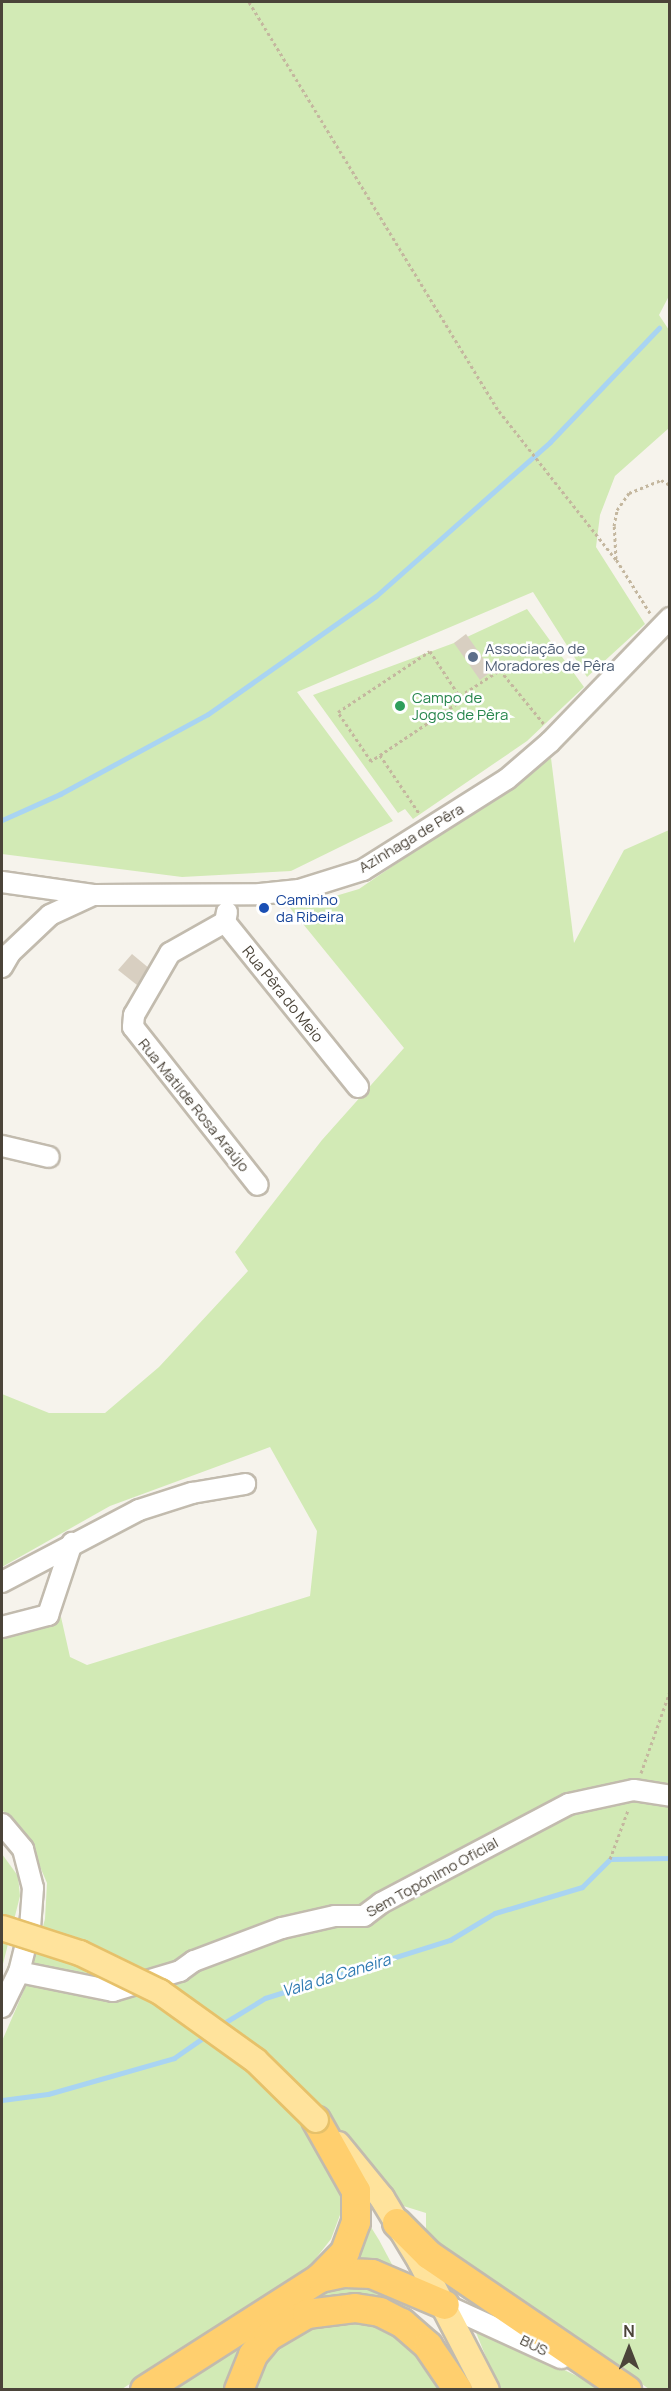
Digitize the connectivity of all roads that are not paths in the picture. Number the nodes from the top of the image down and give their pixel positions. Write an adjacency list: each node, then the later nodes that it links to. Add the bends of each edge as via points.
1 (665, 623): 4 (street, Azinhaga de Pêra, via 550,742 507,779 363,870 298,890)
2 (2, 882): 3 (street)
3 (93, 895): 4 (street, Azinhaga de Pêra); 6 (street, Azinhaga de Pêra, via 50,915 10,952)
4 (231, 895): 5 (street)
5 (225, 922): 7 (street, Rua Pêra do Meio); 10 (street, Rua Matilde Rosa Araújo, via 170,953 134,1015 133,1027)
6 (2, 967)
7 (358, 1087)
8 (2, 1146): 9 (street)
9 (49, 1157)
10 (258, 1185)
11 (244, 1484): 12 (street, via 192,1493 139,1510)
12 (72, 1543): 13 (street); 14 (street, via 48,1615)
13 (2, 1582)
14 (2, 1627)
15 (669, 1796): 18 (street, Sem Topónimo Oficial, via 634,1790 569,1804 381,1903 364,1916 335,1916 282,1928 194,1961 180,1971 113,1991)
16 (2, 1824): 18 (street, via 23,1849 33,1888 30,1928)
17 (2, 1928): 20 (main road, bridge, via 80,1953 176,2002 256,2061)
18 (19, 1972): 19 (street)
19 (2, 2007)
20 (316, 2120): 21 (main road, via 366,2176); 22 (highway, via 350,2175 358,2202 350,2241 340,2260); 23 (main road)
21 (397, 2223): 23 (main road); 31 (highway, via 429,2255)
22 (320, 2278): 23 (highway, via 344,2273 372,2274); 24 (highway)
23 (432, 2299): 27 (main road); 28 (main road); 29 (main road); 30 (street, BUS)
24 (145, 2390)
25 (239, 2390): 26 (highway, via 253,2355 268,2337 307,2314 356,2308 380,2312 416,2334 441,2362)
26 (458, 2390)
27 (468, 2390)
28 (480, 2390)
29 (487, 2390)
30 (622, 2390)
31 (627, 2390)

